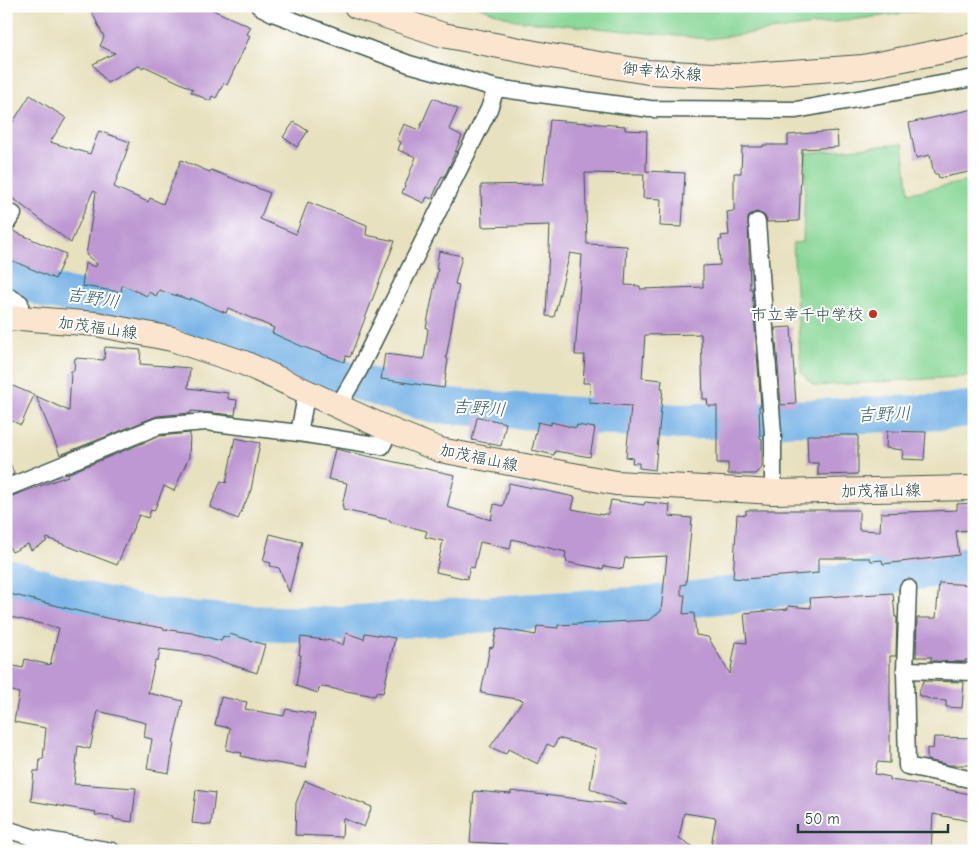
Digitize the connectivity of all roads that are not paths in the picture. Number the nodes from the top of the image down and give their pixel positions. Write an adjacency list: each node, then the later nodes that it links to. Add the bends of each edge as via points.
1 (259, 6): 5 (street, via 409,64)
2 (356, 6): 3 (main road, 御幸松永線, via 443,35 648,72 734,76 863,67)
3 (974, 45)
4 (974, 78): 5 (street, via 796,110 650,109)
5 (496, 88): 10 (street, via 489,109)
6 (757, 222): 15 (street, via 773,434)
7 (6, 295): 8 (street, via 20,303)
8 (13, 319): 9 (main road, 加茂福山線, via 96,324 172,339 244,363)
9 (306, 391): 10 (main road, 加茂福山線); 12 (street)
10 (342, 399): 11 (main road, 加茂福山線)
11 (390, 430): 12 (street, via 382,446); 15 (main road, 加茂福山線, via 440,450 616,483)
12 (299, 433): 13 (street, via 206,422 158,426)
13 (6, 488)
14 (974, 488): 15 (main road, 加茂福山線)
15 (773, 492)
16 (908, 588): 17 (street)
17 (905, 670): 18 (street); 19 (street, via 907,766)
18 (974, 672)
19 (974, 780)
20 (6, 829): 21 (street, via 35,838)
21 (112, 851)

